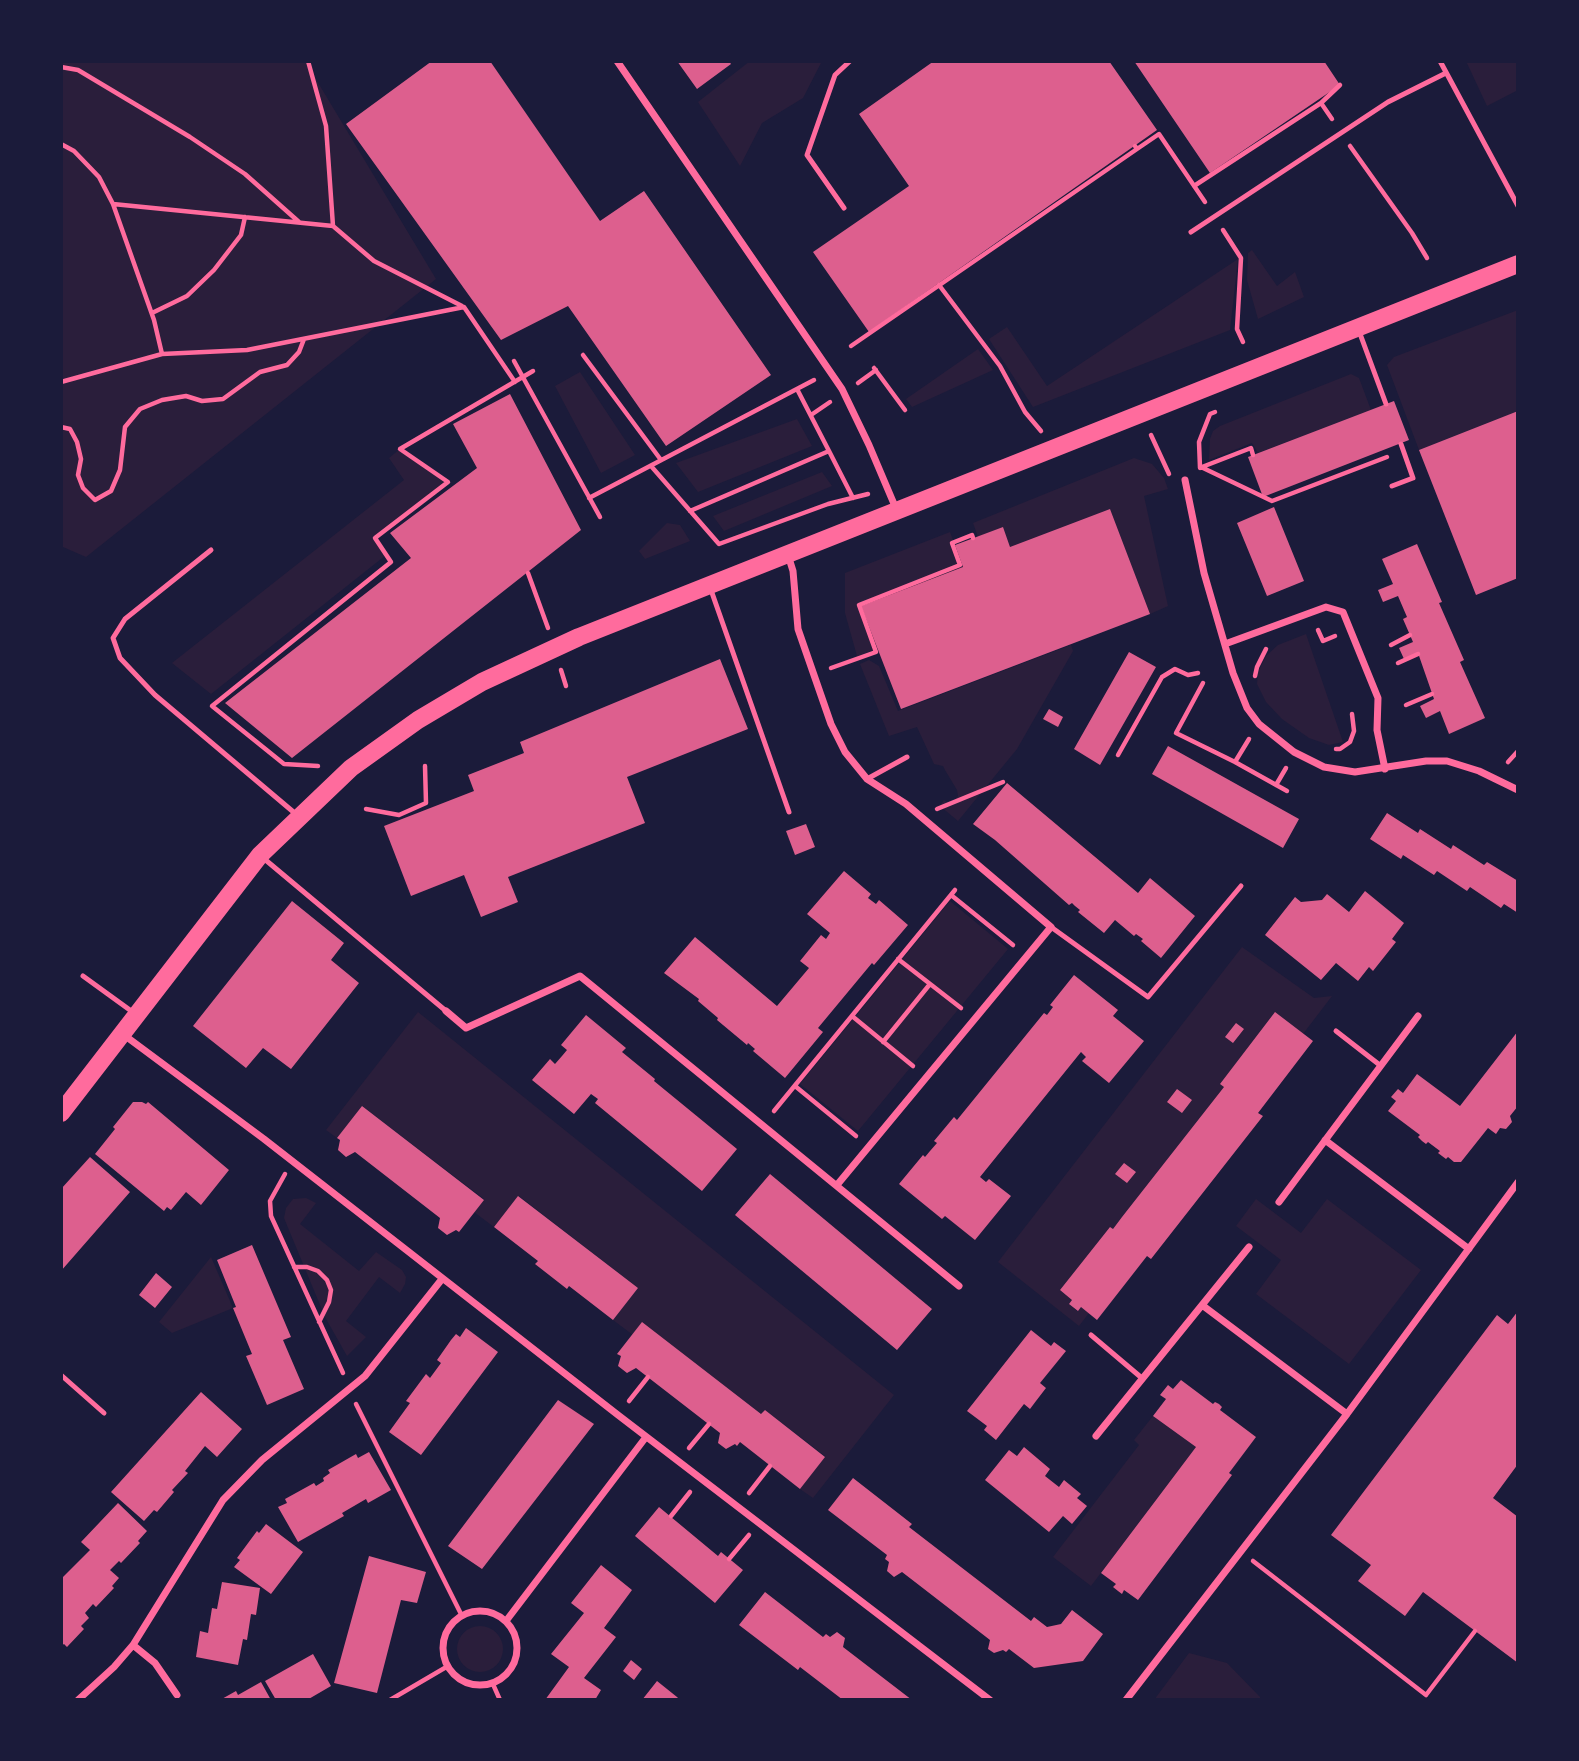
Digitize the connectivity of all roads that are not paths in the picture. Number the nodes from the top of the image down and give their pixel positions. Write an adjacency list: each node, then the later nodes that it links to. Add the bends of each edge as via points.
1 (617, 61): 14 (street, via 842,389)
2 (850, 61): 6 (lane, via 835,75 807,155)
3 (1440, 61): 4 (lane)
4 (1446, 73): 5 (lane); 7 (lane, via 1388,102)
5 (1518, 206)
6 (844, 208)
7 (1191, 232)
8 (1518, 264): 9 (main road)
9 (1357, 328): 10 (lane); 14 (main road)
10 (1386, 404)
11 (1402, 447): 13 (lane, via 1413,478)
12 (1185, 480): 18 (street, via 1204,573)
13 (1392, 486)
14 (897, 512): 16 (main road)
15 (211, 550): 24 (lane, via 125,619 113,638 120,658 155,695)
16 (788, 554): 17 (main road); 21 (street, via 797,629 813,675 845,752)
17 (710, 587): 23 (lane); 24 (main road, via 482,682 351,768)
18 (1225, 643): 20 (street, via 1247,708 1276,740 1324,767 1355,772); 20 (street, via 1326,607 1343,612 1378,698 1377,730)
19 (907, 757): 21 (lane)
20 (1385, 769): 22 (street, via 1447,761)
21 (867, 779): 27 (street, via 920,816)
22 (1518, 790)
23 (789, 812)
24 (299, 817): 25 (main road)
25 (260, 855): 29 (lane); 30 (main road)
26 (1241, 886): 27 (lane, via 1148,997)
27 (1051, 927): 38 (street)
28 (83, 976): 30 (lane)
29 (446, 1011): 38 (street, via 466,1028 580,976)
30 (136, 1015): 33 (main road)
31 (1418, 1016): 34 (street)
32 (1336, 1031): 34 (lane)
33 (122, 1033): 35 (main road); 42 (street)
34 (1381, 1066): 36 (street)
35 (61, 1113)
36 (1325, 1140): 39 (street); 41 (street)
37 (1518, 1182): 41 (street)
38 (837, 1185): 43 (street)
39 (1279, 1202)
40 (1249, 1247): 44 (street)
41 (1469, 1249): 49 (street)
42 (442, 1279): 51 (street); 53 (street, via 365,1376 262,1460 223,1500)
43 (959, 1286)
44 (1202, 1305): 47 (street); 49 (street)
45 (1091, 1335): 47 (lane)
46 (61, 1375): 48 (lane)
47 (1143, 1379): 50 (street)
48 (104, 1413)
49 (1347, 1414): 57 (street)
50 (1096, 1436)
51 (646, 1437): 52 (street); 56 (street)
52 (506, 1621): 52 (street, via 516,1643 514,1662 503,1677 484,1685 462,1681 444,1657 444,1640 451,1625 462,1616 484,1612)
53 (133, 1645): 54 (street, via 155,1663); 55 (street)
54 (177, 1695)
55 (78, 1700)
56 (990, 1700)
57 (1126, 1700)

